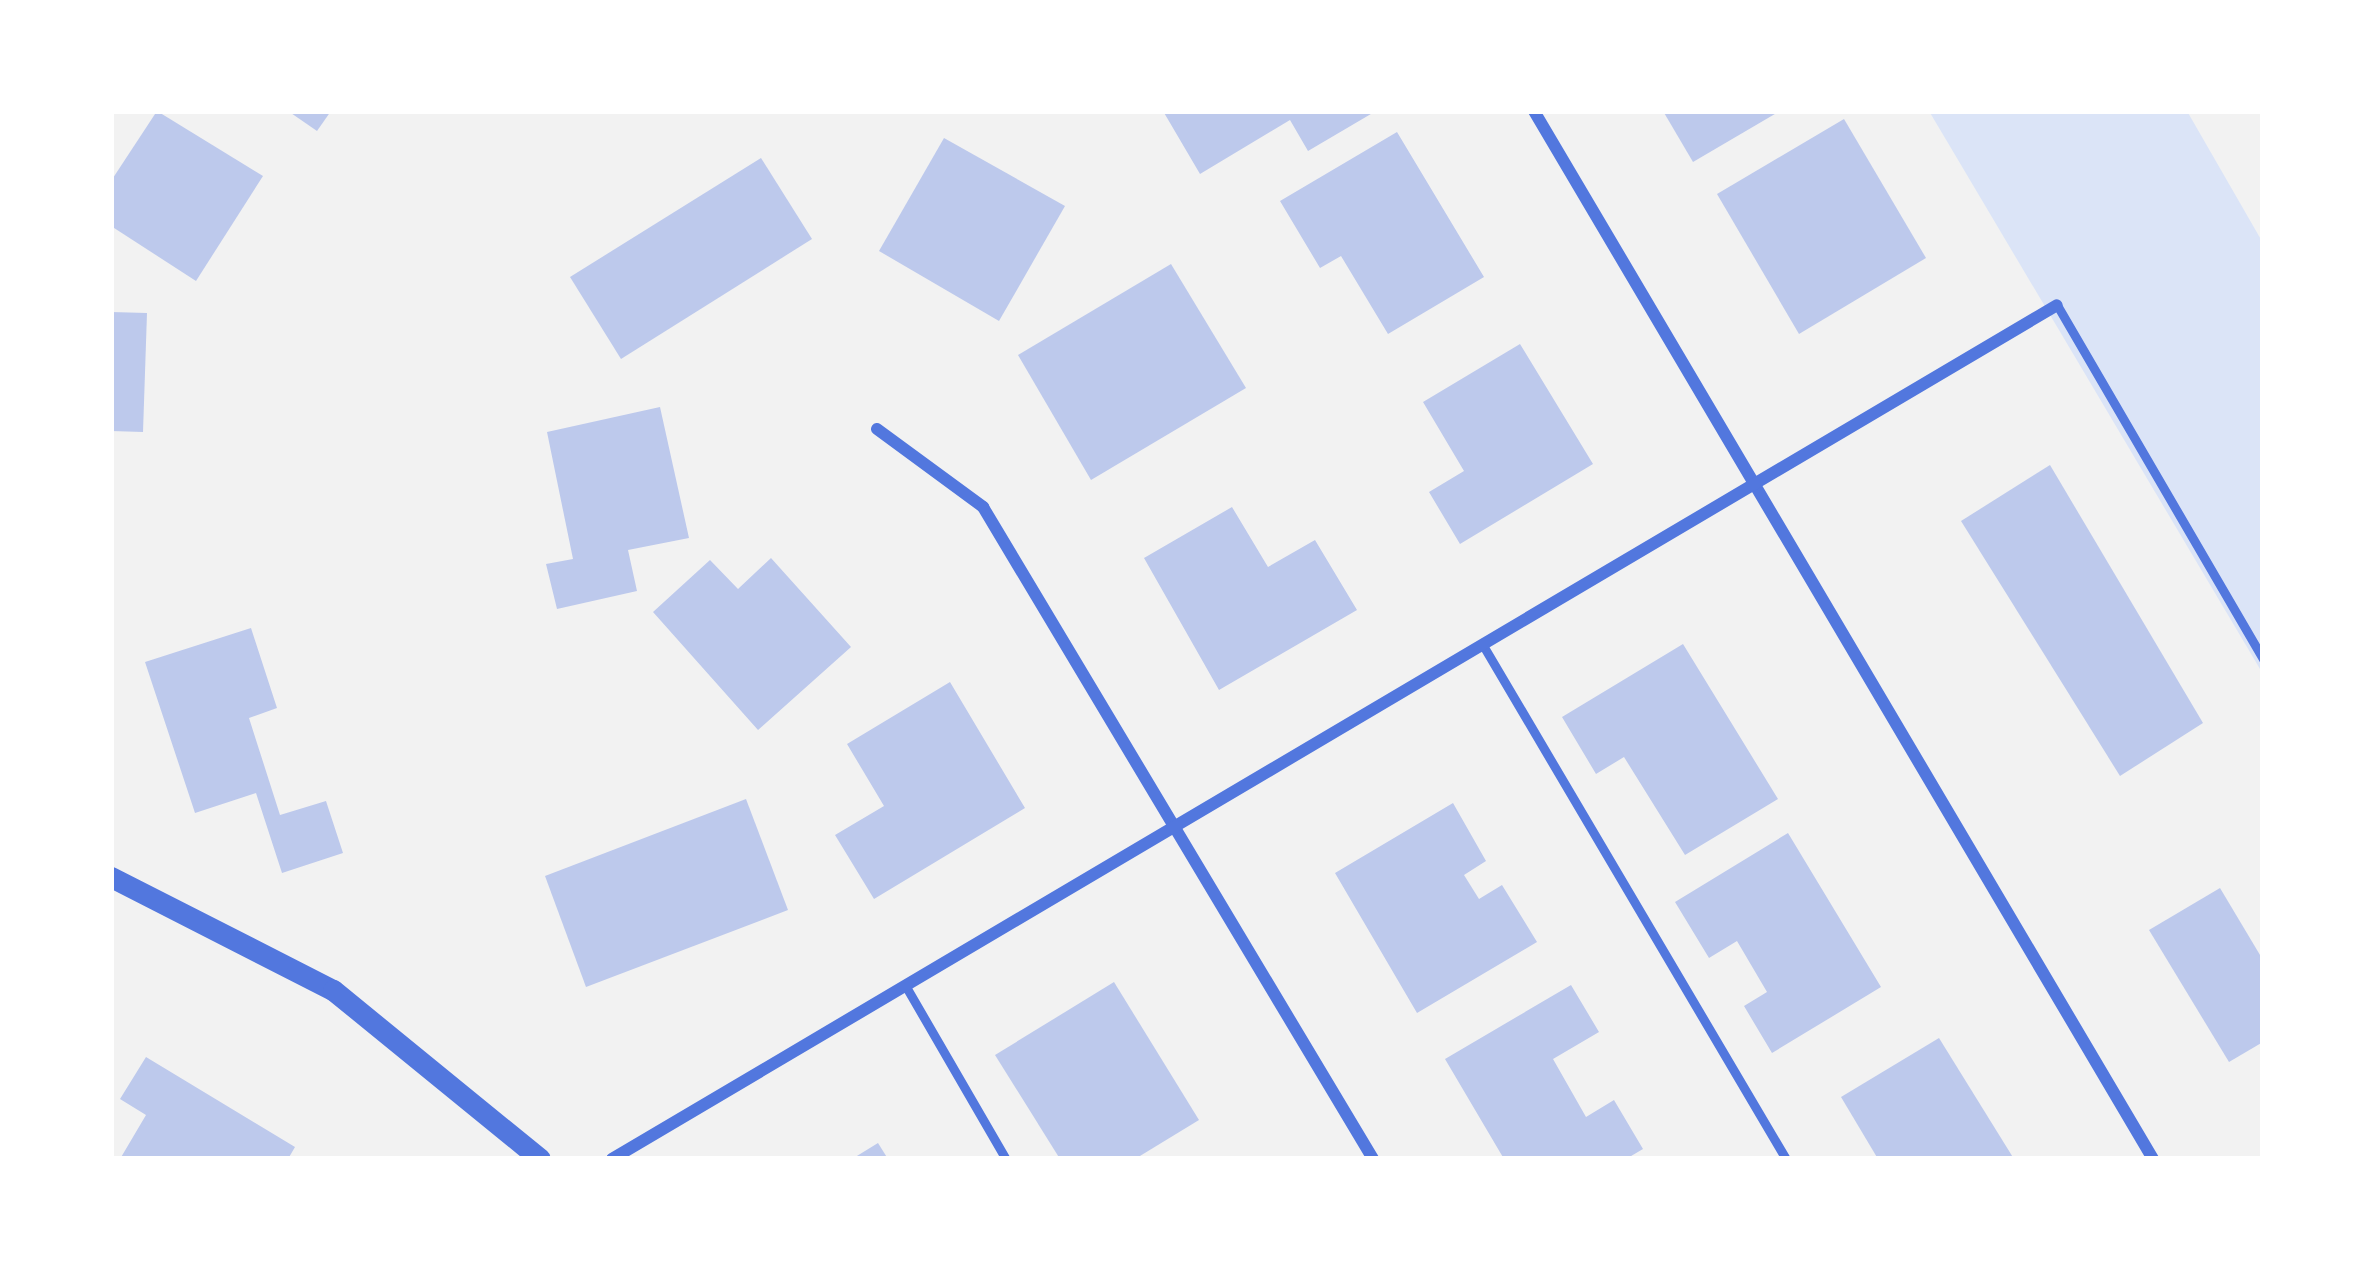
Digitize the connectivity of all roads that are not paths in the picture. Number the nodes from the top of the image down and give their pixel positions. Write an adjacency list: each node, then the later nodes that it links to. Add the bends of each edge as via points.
1 (1534, 111): 4 (street)
2 (2057, 305): 4 (street); 6 (lane)
3 (877, 429): 7 (street, via 983,507)
4 (1758, 488): 5 (street); 15 (street)
5 (1484, 647): 7 (street); 14 (lane)
6 (2263, 659)
7 (1175, 825): 9 (street); 13 (street)
8 (111, 877): 10 (street, via 333,989)
9 (905, 985): 11 (street); 12 (lane)
10 (540, 1159)
11 (612, 1159)
12 (1006, 1159)
13 (1373, 1159)
14 (1786, 1159)
15 (2152, 1159)

